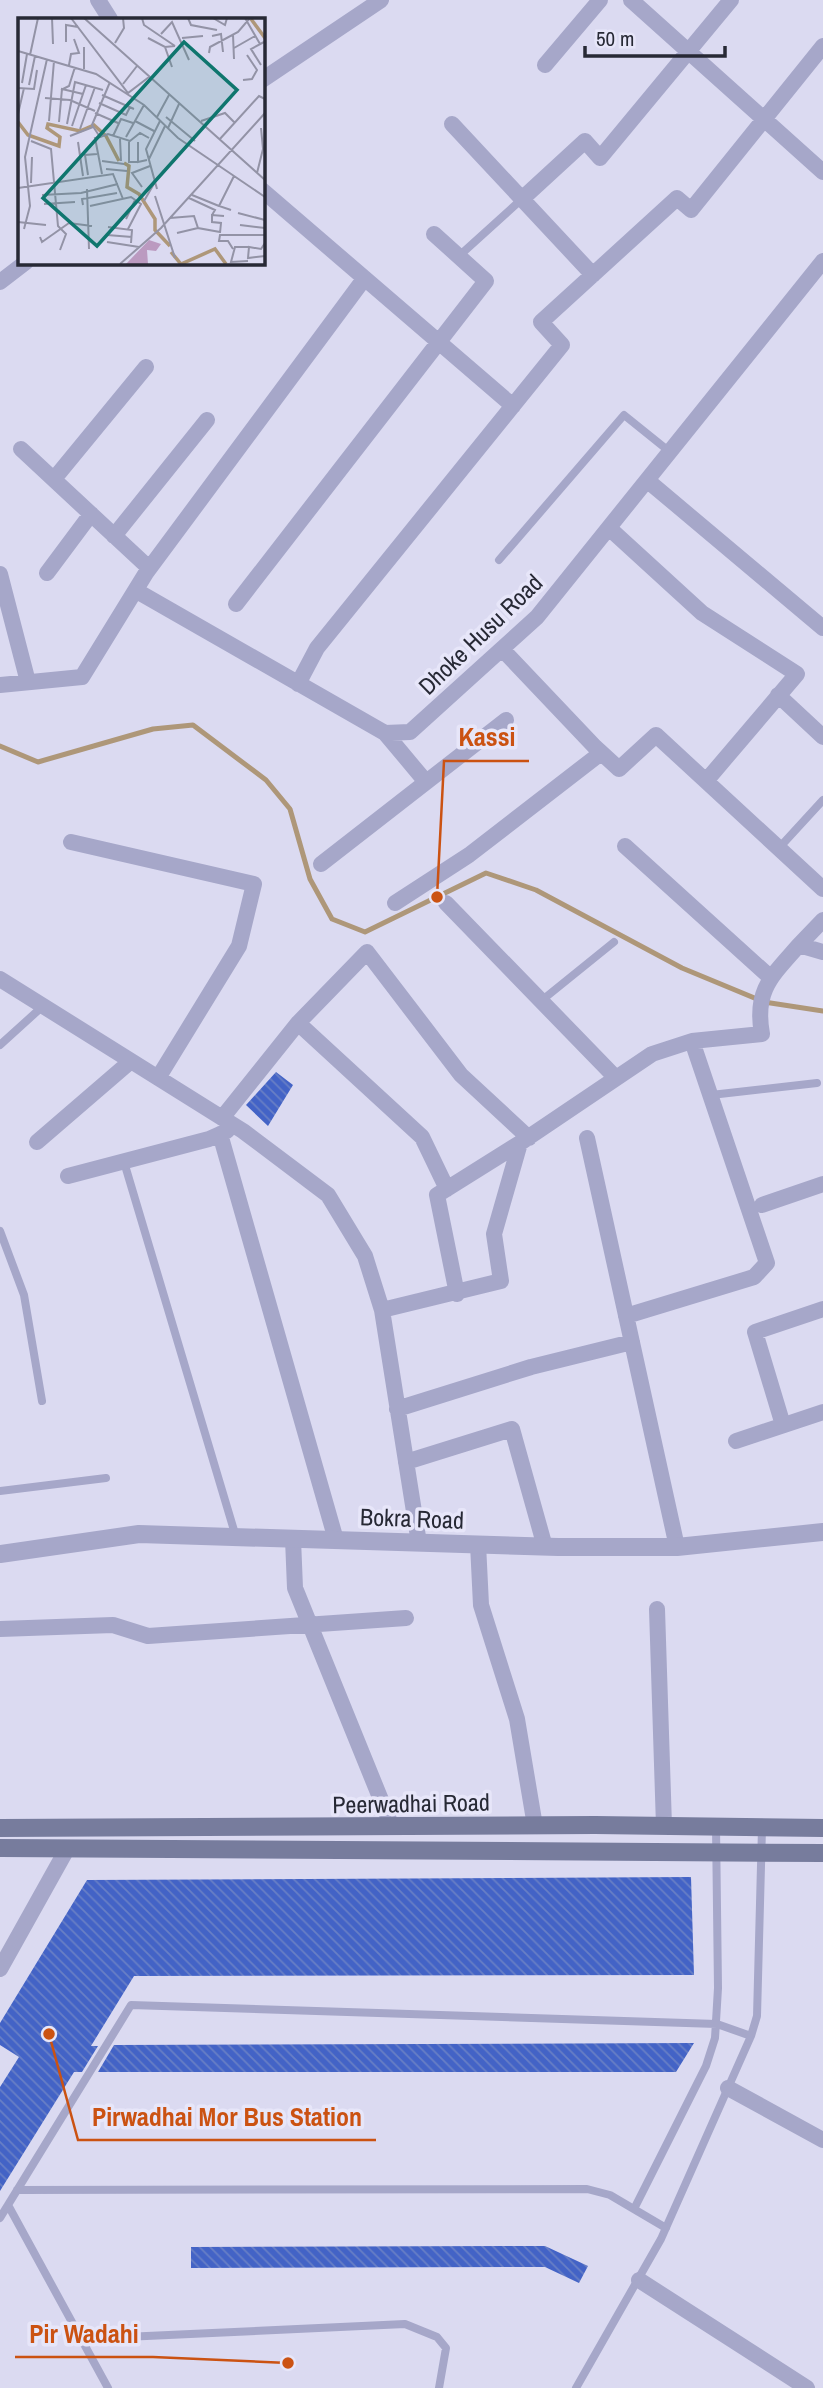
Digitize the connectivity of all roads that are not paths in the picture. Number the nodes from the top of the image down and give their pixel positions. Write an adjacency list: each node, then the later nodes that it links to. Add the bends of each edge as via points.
1 (98, 0): 6 (street)
2 (381, 0): 10 (street)
3 (600, 0): 9 (street)
4 (631, 0): 8 (street)
5 (731, 0): 8 (street)
6 (109, 18)
7 (823, 46): 11 (street)
8 (688, 51): 11 (street); 15 (street, via 600,158 584,141)
9 (544, 65)
10 (264, 79)
11 (765, 120): 13 (street); 20 (street, via 691,210 677,198)
12 (452, 124): 15 (street)
13 (823, 172)
14 (264, 192): 21 (street)
15 (523, 198): 17 (lane); 20 (street)
16 (434, 233): 17 (street)
17 (459, 256): 23 (street, via 486,281)
18 (823, 261): 28 (street, Dhoke Husu Road)
19 (23, 264): 22 (street)
20 (593, 275): 25 (street, via 541,322 562,345)
21 (364, 279): 23 (street); 35 (street)
22 (0, 282)
23 (438, 342): 25 (street); 39 (street)
24 (146, 367): 29 (street)
25 (513, 405): 43 (street, via 317,648)
26 (207, 420): 33 (street)
27 (21, 449): 29 (street)
28 (670, 452): 30 (street, Dhoke Husu Road); 34 (lane, via 624,415)
29 (54, 479): 31 (street)
30 (648, 481): 32 (street, Dhoke Husu Road); 40 (street)
31 (91, 514): 33 (street); 36 (street)
32 (609, 528): 41 (street, Dhoke Husu Road, via 537,617); 45 (street, via 702,613 797,674)
33 (114, 536): 35 (street)
34 (499, 560)
35 (149, 568): 42 (street, via 82,677)
36 (47, 573)
37 (0, 574): 42 (street)
38 (142, 594): 43 (street)
39 (236, 604)
40 (823, 628)
41 (502, 649): 47 (street, Dhoke Husu Road, via 410,732); 49 (street)
42 (28, 682): 44 (street)
43 (298, 684): 47 (street)
44 (0, 685)
45 (778, 695): 48 (street); 50 (street)
46 (506, 720): 51 (street)
47 (385, 733): 51 (street)
48 (823, 737)
49 (601, 753): 50 (street, via 619,769 656,735); 58 (street, via 469,855)
50 (706, 781): 55 (street)
51 (426, 782): 56 (street)
52 (823, 800): 55 (lane)
53 (71, 842): 72 (street, via 254,884 239,946)
54 (625, 846): 65 (street)
55 (779, 848): 57 (street)
56 (321, 864)
57 (823, 889)
58 (396, 903)
59 (446, 903): 66 (street)
60 (823, 920): 62 (street)
61 (614, 942): 66 (lane)
62 (799, 945): 63 (street); 65 (street)
63 (823, 952)
64 (0, 978): 67 (street)
65 (771, 978): 69 (street, via 758,1011 762,1034)
66 (541, 1001): 73 (street)
67 (43, 1006): 70 (lane); 71 (street)
68 (298, 1023): 76 (street); 78 (street, via 367,953 461,1075); 83 (street, via 422,1137)
69 (692, 1041): 73 (street, via 652,1054); 75 (street)
70 (0, 1045)
71 (131, 1061): 72 (street); 79 (street)
72 (158, 1078): 76 (street)
73 (616, 1078): 78 (street)
74 (817, 1083): 75 (lane)
75 (711, 1095): 89 (street, via 767,1263 754,1277)
76 (226, 1126): 80 (street); 88 (street, via 328,1195 365,1256); 102 (street)
77 (587, 1138): 89 (street)
78 (525, 1141): 83 (street); 86 (street, via 494,1234 501,1282)
79 (37, 1142)
80 (124, 1162): 81 (street); 100 (lane)
81 (68, 1176)
82 (823, 1184): 84 (street)
83 (447, 1189): 86 (street, via 436,1195)
84 (762, 1205)
85 (0, 1231): 91 (lane, via 24,1295)
86 (457, 1294): 88 (street)
87 (823, 1309): 94 (street, via 755,1332)
88 (382, 1310): 92 (street)
89 (626, 1316): 90 (street)
90 (632, 1342): 92 (street, via 531,1367); 106 (street)
91 (42, 1401)
92 (397, 1409): 96 (street)
93 (823, 1412): 94 (street)
94 (783, 1425): 95 (street)
95 (736, 1441)
96 (406, 1462): 103 (street); 105 (street, via 512,1429)
97 (106, 1478): 98 (lane)
98 (0, 1491)
99 (823, 1532): 106 (street, Bokra Road)
100 (236, 1537): 101 (street, Bokra Road); 107 (street, Bokra Road, via 139,1534)
101 (293, 1539): 102 (street, Bokra Road); 110 (street, via 295,1588)
102 (336, 1540): 103 (street, Bokra Road)
103 (419, 1543): 104 (street, Bokra Road)
104 (478, 1544): 105 (street, Bokra Road); 112 (street, via 481,1605 517,1719)
105 (545, 1547): 106 (street, Bokra Road)
106 (677, 1547)
107 (0, 1554)
108 (657, 1609): 113 (street)
109 (406, 1618): 110 (street)
110 (310, 1625): 111 (street, via 148,1636 113,1625); 117 (street)
111 (0, 1629)
112 (536, 1826): 113 (main road, Peerwadhai Road); 117 (main road, Peerwadhai Road)
113 (664, 1826): 114 (main road, Peerwadhai Road)
114 (716, 1826): 115 (main road, Peerwadhai Road); 121 (lane)
115 (762, 1827): 118 (main road, Peerwadhai Road); 122 (lane)
116 (0, 1828): 117 (main road, Peerwadhai Road)
117 (392, 1828)
118 (823, 1828)
119 (0, 1848): 120 (main road)
120 (67, 1849): 121 (main road); 124 (street)
121 (715, 1852): 122 (main road); 125 (lane)
122 (762, 1853): 123 (main road); 126 (lane, via 757,2016)
123 (823, 1853)
124 (0, 1969)
125 (717, 2024): 126 (lane); 129 (lane, via 131,2006); 131 (lane, via 706,2066)
126 (751, 2036): 127 (lane)
127 (728, 2088): 128 (street); 133 (lane)
128 (823, 2140)
129 (17, 2190): 130 (lane); 131 (lane, via 587,2189)
130 (8, 2205): 132 (lane); 135 (lane)
131 (634, 2208): 133 (lane)
132 (0, 2218)
133 (666, 2228): 134 (lane)
134 (639, 2280): 138 (lane); 139 (street)
135 (82, 2339): 136 (lane); 137 (lane, via 405,2324 437,2336 446,2348)
136 (108, 2388)
137 (439, 2388)
138 (576, 2388)
139 (807, 2388)

